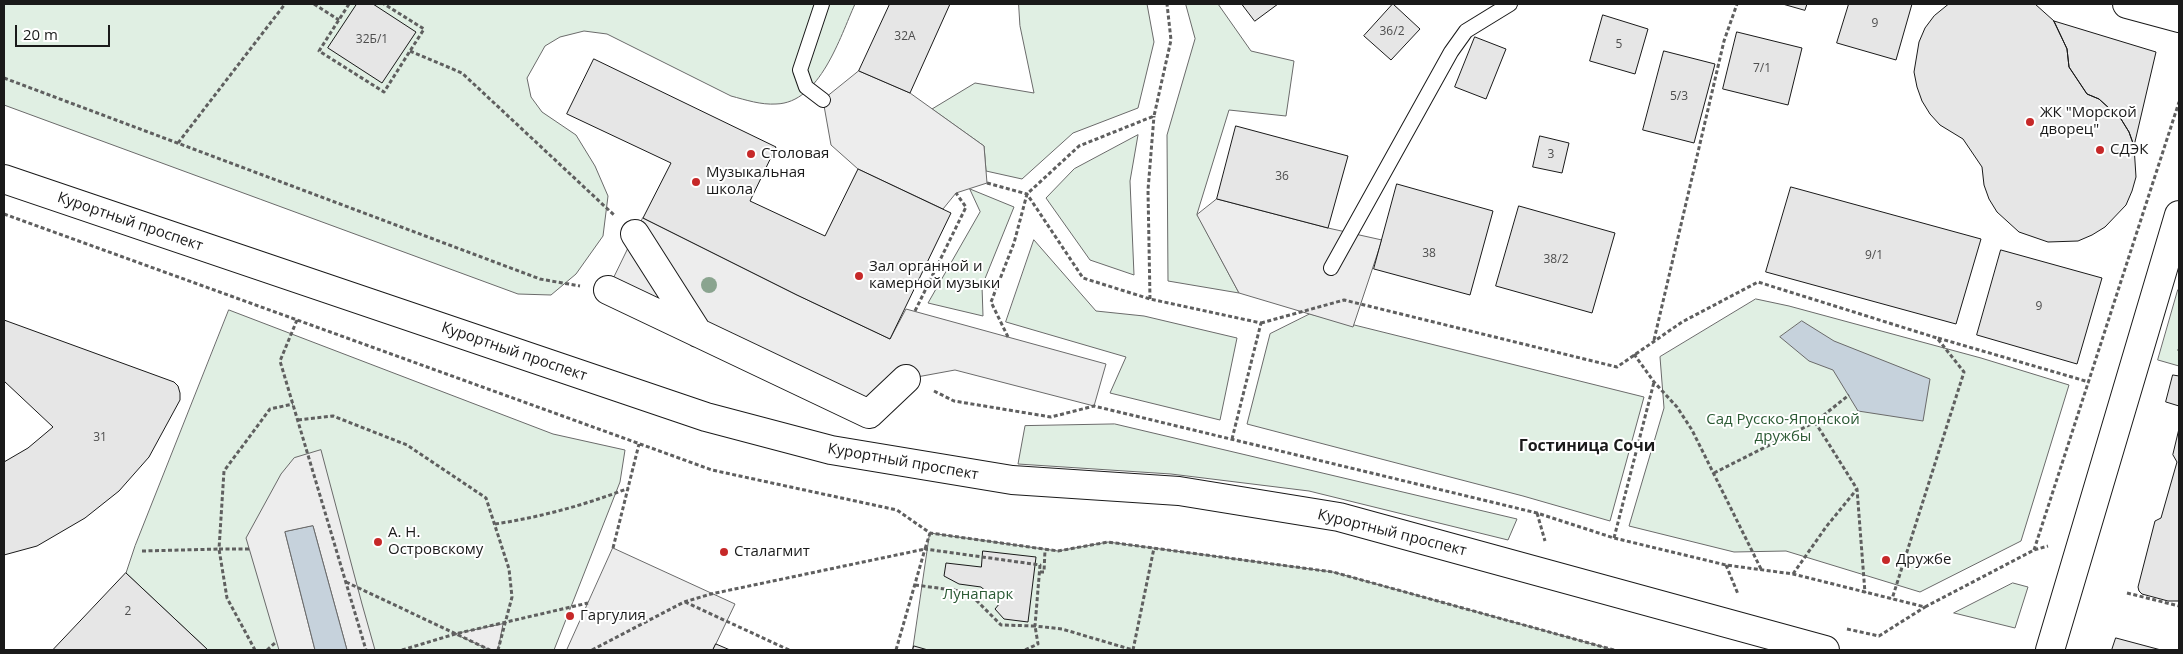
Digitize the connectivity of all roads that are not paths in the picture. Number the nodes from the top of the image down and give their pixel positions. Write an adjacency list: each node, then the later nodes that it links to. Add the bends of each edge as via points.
1 (822, 4): 5 (lane, via 800,70 806,87)
2 (1510, 4): 9 (lane, via 1466,31 1451,52)
3 (2127, 4): 4 (main road)
4 (2179, 18)
5 (823, 100)
6 (4, 179): 13 (main road, Курортный проспект, via 706,417 831,450 1012,480 1179,491 1339,517)
7 (2179, 215): 14 (main road, via 2066,548)
8 (635, 234): 11 (main road)
9 (1331, 268)
10 (608, 290): 11 (main road)
11 (698, 333): 12 (main road, via 869,414)
12 (906, 379)
13 (1825, 650)
14 (2050, 650)

